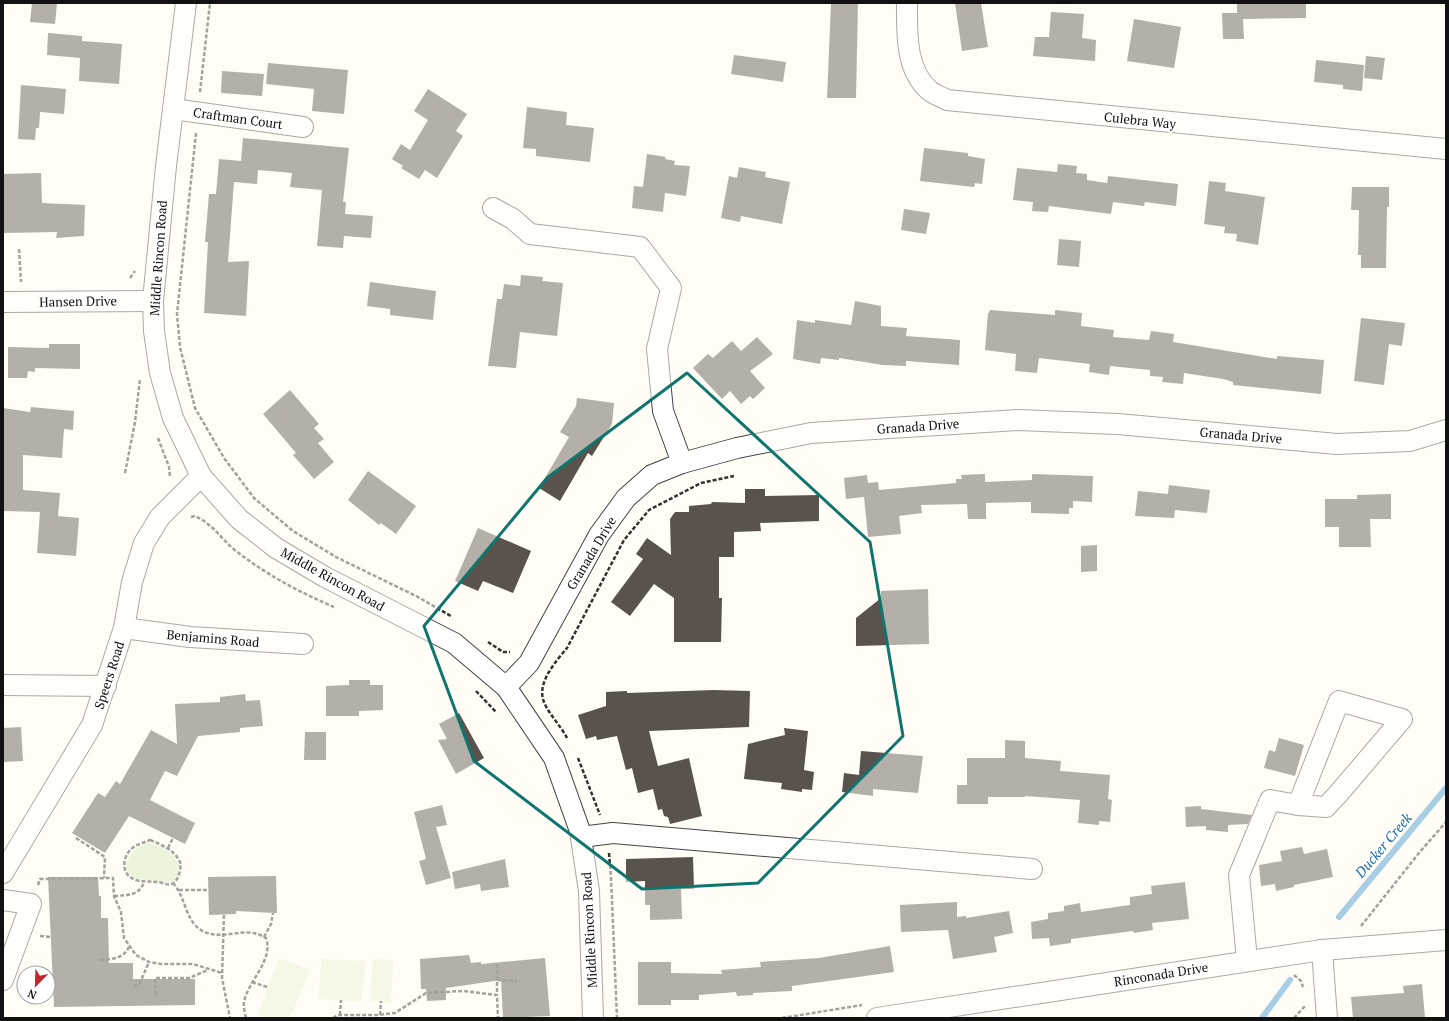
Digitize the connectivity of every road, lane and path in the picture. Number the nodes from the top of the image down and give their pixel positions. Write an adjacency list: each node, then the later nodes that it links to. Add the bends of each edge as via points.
1 (186, 3): 4 (street, Middle Rincon Road)
2 (210, 3): 5 (path)
3 (907, 3): 7 (street, Culebra Way, via 910,57 919,78 930,91 947,100)
4 (173, 109): 5 (street, Craftman Court); 11 (street, Middle Rincon Road)
5 (198, 113): 6 (street, Craftman Court); 20 (path, via 177,314 180,347 195,408 224,458 254,498 293,531 336,557 416,596)
6 (303, 127)
7 (1446, 149)
8 (493, 208): 14 (street, via 513,219 530,234 640,247 671,288 656,349 663,411)
9 (19, 249): 10 (path)
10 (12, 302): 11 (street, Hansen Drive)
11 (153, 302): 16 (street, Middle Rincon Road, via 160,373 173,418)
12 (140, 372): 15 (path, via 135,422)
13 (1446, 430): 14 (street, Granada Drive, via 1410,441 1337,444 1118,424 1018,420 811,433 737,448)
14 (682, 463): 28 (street, Granada Drive, via 652,475 626,498 599,535 528,663)
15 (125, 473)
16 (202, 476): 21 (street, Speers Road, via 160,516 144,543 132,582); 28 (street, Middle Rincon Road, via 239,519 276,548 325,578 454,643)
17 (734, 476): 29 (path, via 701,483 649,510 624,540 570,642)
18 (195, 516): 19 (path, via 206,521 234,550 274,578 303,594)
19 (338, 608)
20 (452, 617)
21 (124, 628): 23 (street, Benjamins Road, via 190,637); 26 (street, Speers Road)
22 (486, 641): 24 (path, via 503,652)
23 (303, 644)
24 (510, 652)
25 (3, 685): 26 (street)
26 (106, 686): 38 (street, Speers Road, via 92,725)
27 (472, 686): 30 (path)
28 (506, 687): 35 (street, Middle Rincon Road, via 554,758)
29 (542, 688)
30 (501, 718)
31 (1298, 805): 31 (street, via 1338,702 1402,719 1326,807); 56 (street, via 1270,800 1240,875)
32 (1446, 822): 49 (path, via 1418,853)
33 (76, 838): 39 (path, via 105,857)
34 (173, 838): 36 (path)
35 (581, 838): 37 (street, via 613,834); 78 (street, Middle Rincon Road, via 589,891)
36 (168, 848): 40 (path, via 150,840 131,849 123,866 126,874 134,880); 41 (path, via 177,855 181,864)
37 (1032, 869)
38 (3, 873)
39 (104, 878): 44 (path, via 113,878); 46 (path, via 40,879)
40 (144, 882): 41 (path, via 156,881 170,885); 44 (path, via 135,894)
41 (173, 883): 42 (path)
42 (179, 890): 43 (path); 50 (path, via 196,927 203,932)
43 (208, 890)
44 (114, 896): 53 (path, via 121,912 124,938)
45 (3, 900): 46 (street)
46 (31, 904): 61 (street)
47 (273, 913): 51 (path)
48 (224, 915): 50 (path)
49 (1360, 928)
50 (223, 936): 51 (path, via 248,931); 60 (path)
51 (264, 937): 64 (path, via 268,949)
52 (1446, 940): 54 (street, Rinconada Drive)
53 (129, 947): 55 (path, via 125,954 118,958); 57 (path, via 136,955)
54 (1322, 950): 56 (street, Rinconada Drive); 81 (street)
55 (100, 960)
56 (1247, 960): 79 (street, Rinconada Drive)
57 (149, 962): 59 (path, via 193,964); 65 (path, via 139,984)
58 (497, 964): 62 (path)
59 (208, 970): 60 (path); 68 (path, via 189,978 155,978)
60 (222, 973): 74 (path)
61 (3, 980)
62 (497, 980): 63 (path); 67 (path)
63 (517, 981)
64 (252, 982): 66 (path); 75 (path, via 243,1004)
65 (134, 986)
66 (266, 987)
67 (497, 995): 73 (path, via 463,991 426,993 395,1013); 77 (path)
68 (156, 996)
69 (340, 1000): 72 (path)
70 (381, 1001): 73 (path)
71 (1307, 1003): 80 (path)
72 (340, 1015): 73 (path); 76 (path)
73 (380, 1015)
74 (230, 1018)
75 (246, 1018)
76 (334, 1018)
77 (498, 1018)
78 (593, 1018)
79 (877, 1018)
80 (1294, 1018)
81 (1327, 1018)

